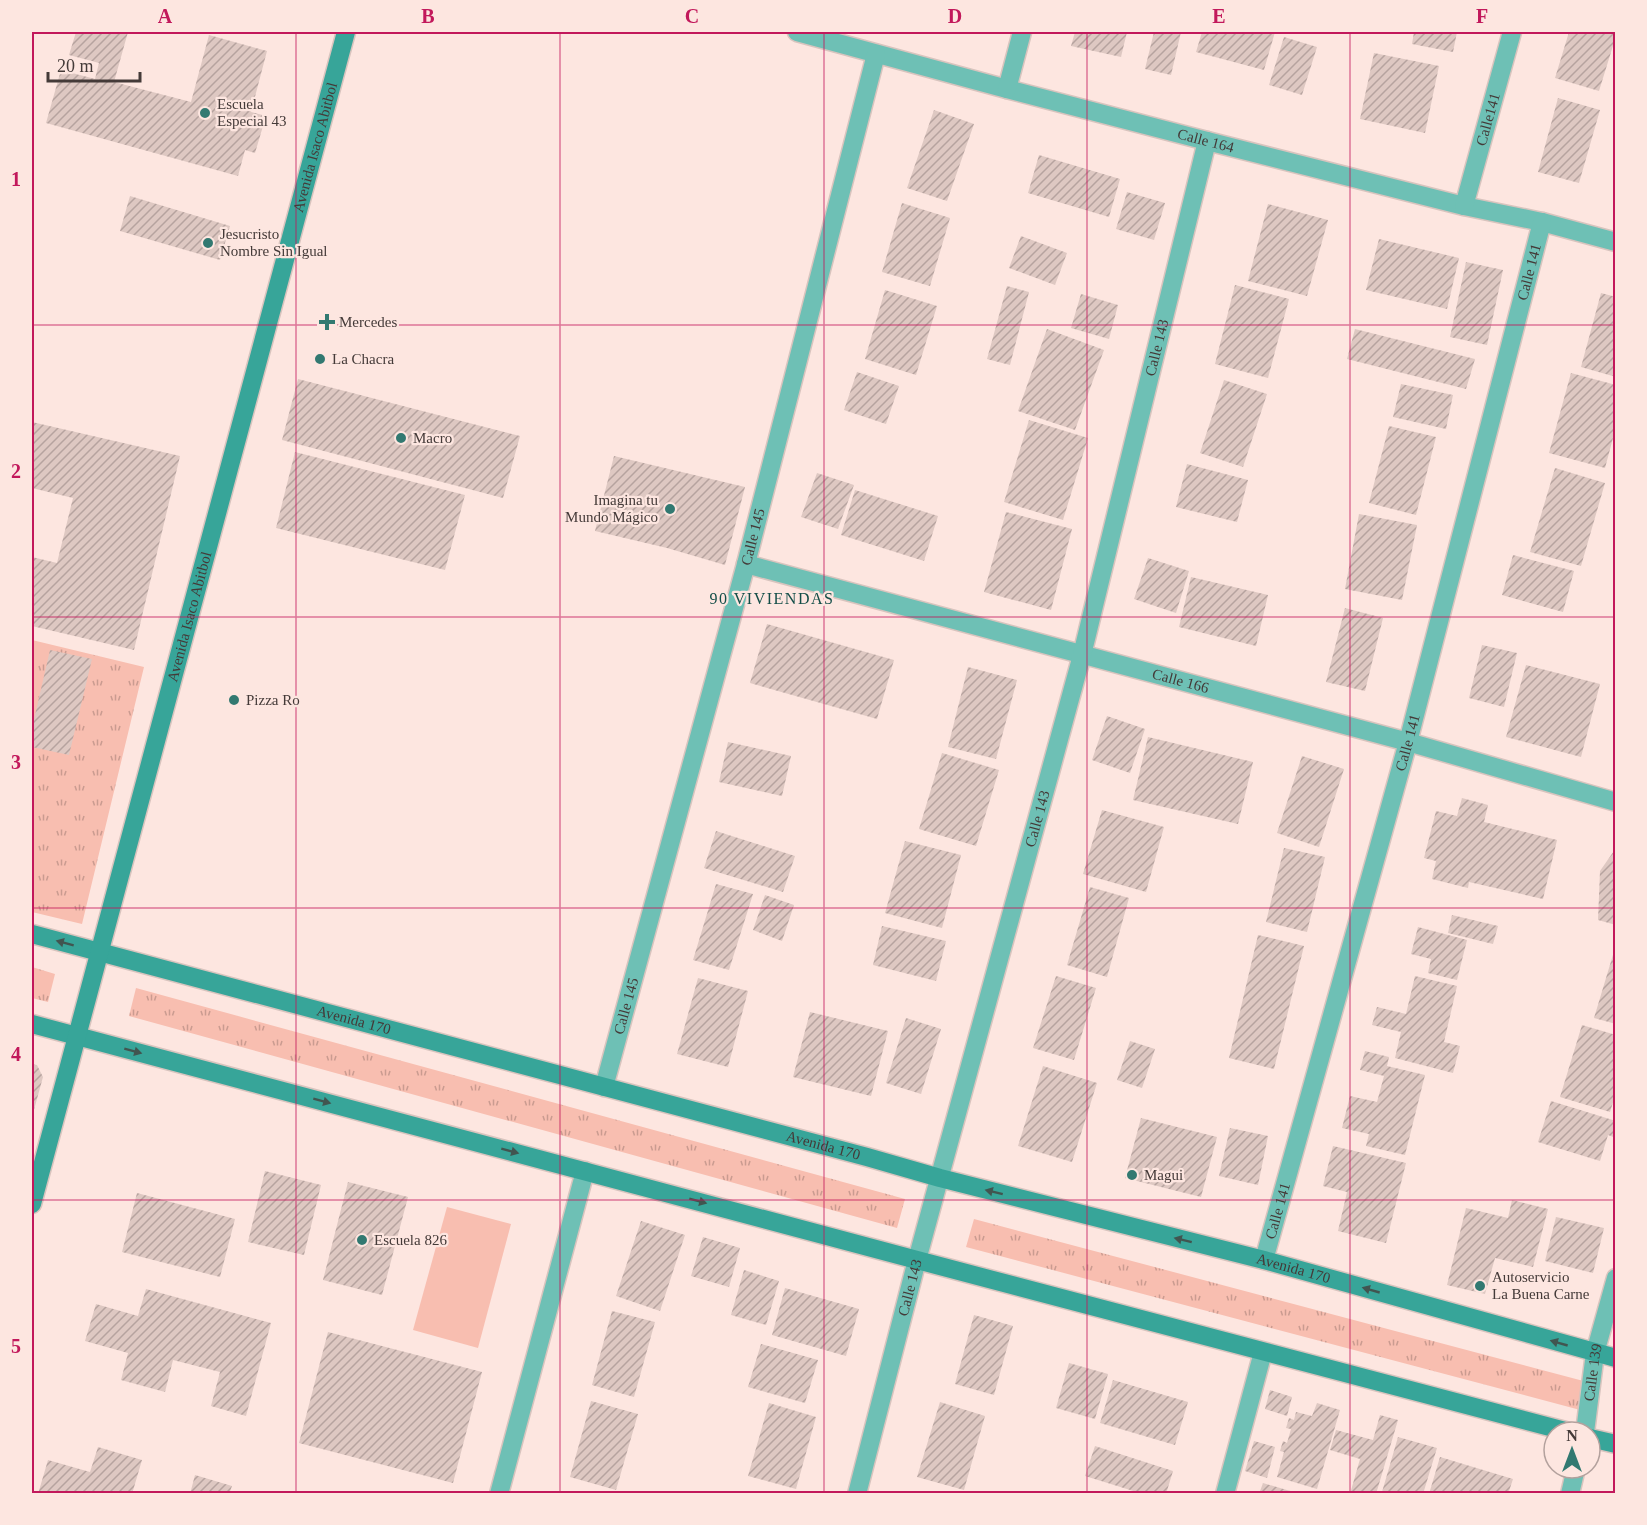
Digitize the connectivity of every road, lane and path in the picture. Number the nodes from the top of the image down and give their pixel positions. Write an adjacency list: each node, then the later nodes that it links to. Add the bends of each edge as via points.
1 (346, 32): 16 (main road, Avenida Isaco Abitbol)
2 (797, 32): 5 (street, Calle 164)
3 (1022, 32): 6 (street)
4 (1512, 32): 8 (street, Calle141)
5 (876, 54): 6 (street, Calle 164); 11 (street, Calle 145)
6 (1007, 89): 7 (street, Calle 164)
7 (1207, 141): 8 (street, Calle 164); 12 (street, Calle 143)
8 (1464, 206): 9 (street, Calle 164)
9 (1542, 222): 10 (street, Calle 164); 13 (street, Calle 141)
10 (1616, 242)
11 (746, 564): 12 (street, Calle 166); 19 (street, Calle 145)
12 (1082, 655): 13 (street, Calle 166); 21 (street, Calle 143)
13 (1408, 742): 14 (street, Calle 166); 24 (street, Calle 141)
14 (1616, 802)
15 (32, 934): 16 (main road, Avenida 170, one-way to 15)
16 (99, 952): 18 (main road, Avenida Isaco Abitbol); 19 (main road, Avenida 170)
17 (32, 1023): 18 (main road)
18 (77, 1035): 20 (main road, one-way to 20); 22 (main road, Avenida Isaco Abitbol)
19 (604, 1087): 21 (main road, Avenida 170)
20 (585, 1171): 23 (main road, one-way to 23); 31 (street)
21 (940, 1178): 23 (street, Calle 143); 24 (main road, Avenida 170, one-way to 21)
22 (32, 1204)
23 (917, 1260): 26 (main road); 32 (street, Calle 143)
24 (1264, 1260): 27 (main road, Avenida 170, one-way to 24)
25 (1616, 1278): 27 (street, Calle 139)
26 (1263, 1352): 30 (main road); 33 (street)
27 (1595, 1353): 28 (main road, Avenida 170); 29 (street, Calle 139)
28 (1616, 1358)
29 (1587, 1420)
30 (1542, 1425)
31 (499, 1494)
32 (857, 1494)
33 (1225, 1494)

